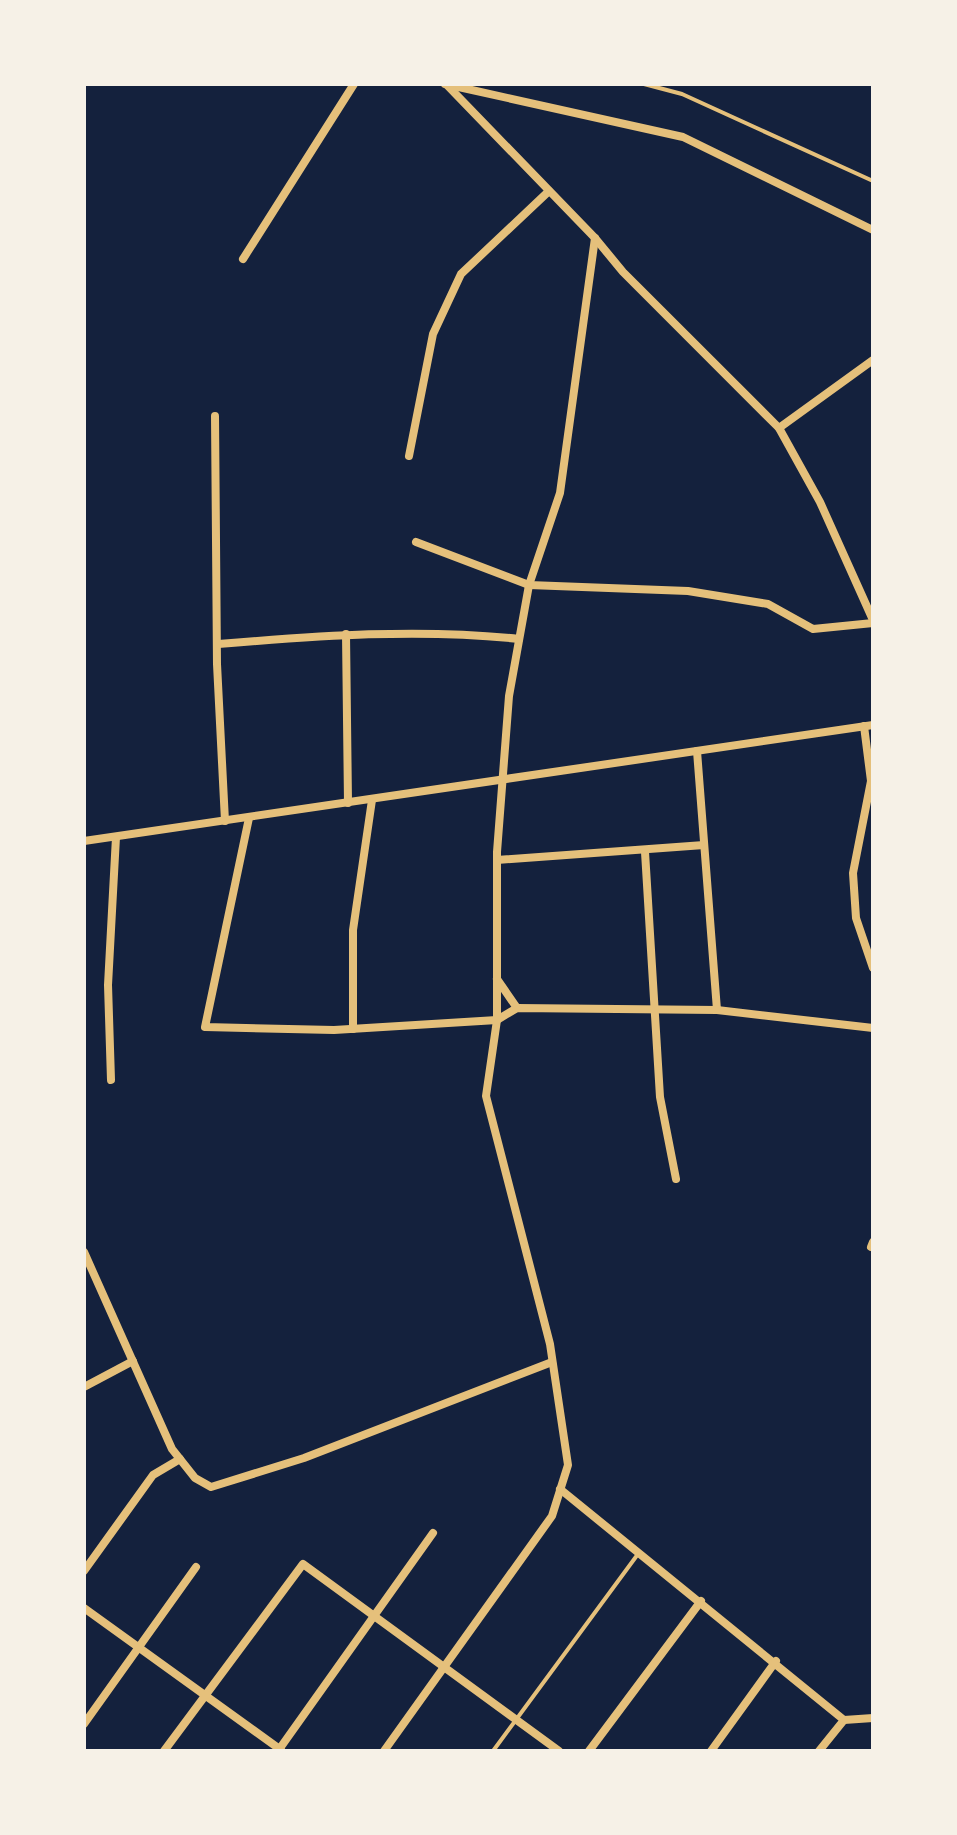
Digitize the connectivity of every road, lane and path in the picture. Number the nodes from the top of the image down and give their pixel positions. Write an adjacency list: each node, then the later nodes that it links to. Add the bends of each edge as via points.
1 (354, 84): 8 (street)
2 (445, 84): 5 (street); 6 (street, via 683,137)
3 (644, 84): 4 (lane, via 682,94)
4 (873, 181)
5 (549, 191): 7 (street); 12 (street, via 461,274 433,334)
6 (873, 230)
7 (595, 238): 11 (street); 14 (street, via 560,493)
8 (243, 259)
9 (873, 360): 11 (street)
10 (215, 416): 18 (street)
11 (779, 428): 15 (street, via 820,502)
12 (409, 456)
13 (416, 542): 14 (street)
14 (529, 585): 15 (street, via 688,591 768,604 813,629); 17 (street)
15 (873, 622)
16 (346, 634): 17 (street, via 460,633); 18 (street); 23 (street)
17 (519, 639): 21 (street)
18 (217, 644): 25 (street)
19 (869, 726): 20 (street); 31 (street, via 871,781 853,873 856,918)
20 (697, 751): 21 (street); 28 (street)
21 (500, 781): 22 (street); 30 (street)
22 (372, 800): 23 (street); 38 (street, via 353,930)
23 (348, 803): 24 (street)
24 (249, 818): 25 (street); 38 (street, via 205,1027)
25 (225, 821): 26 (street)
26 (116, 837): 27 (street); 39 (street, via 108,985)
27 (84, 841)
28 (704, 845): 29 (street); 35 (street)
29 (645, 852): 30 (street); 34 (street)
30 (497, 860): 32 (street)
31 (873, 968)
32 (497, 979): 33 (street); 36 (street)
33 (517, 1008): 34 (street); 36 (street)
34 (655, 1009): 35 (street); 40 (street, via 660,1097)
35 (717, 1010): 37 (street)
36 (497, 1020): 38 (street); 43 (street, via 486,1096)
37 (873, 1028)
38 (353, 1029)
39 (111, 1080)
40 (676, 1179)
41 (84, 1252): 42 (street)
42 (133, 1361): 44 (street); 45 (street)
43 (552, 1362): 45 (street, via 304,1458 211,1487 195,1478); 46 (street, via 568,1465)
44 (84, 1387)
45 (180, 1459): 50 (street, via 153,1475)
46 (560, 1489): 48 (street); 56 (street, via 552,1516)
47 (433, 1533): 53 (street)
48 (639, 1552): 51 (street); 59 (lane)
49 (196, 1567): 54 (street)
50 (84, 1571)
51 (701, 1601): 55 (street); 67 (street)
52 (84, 1608): 54 (street)
53 (375, 1615): 56 (street); 57 (street, via 303,1564); 62 (street)
54 (137, 1647): 57 (street); 61 (street)
55 (776, 1661): 60 (street); 68 (street)
56 (445, 1666): 59 (street); 64 (street)
57 (205, 1695): 62 (street); 63 (street)
58 (873, 1718): 60 (street)
59 (516, 1719): 65 (lane); 66 (street)
60 (844, 1720): 69 (street)
61 (84, 1724)
62 (280, 1750)
63 (164, 1751)
64 (384, 1751)
65 (493, 1751)
66 (559, 1751)
67 (589, 1751)
68 (711, 1751)
69 (819, 1751)

